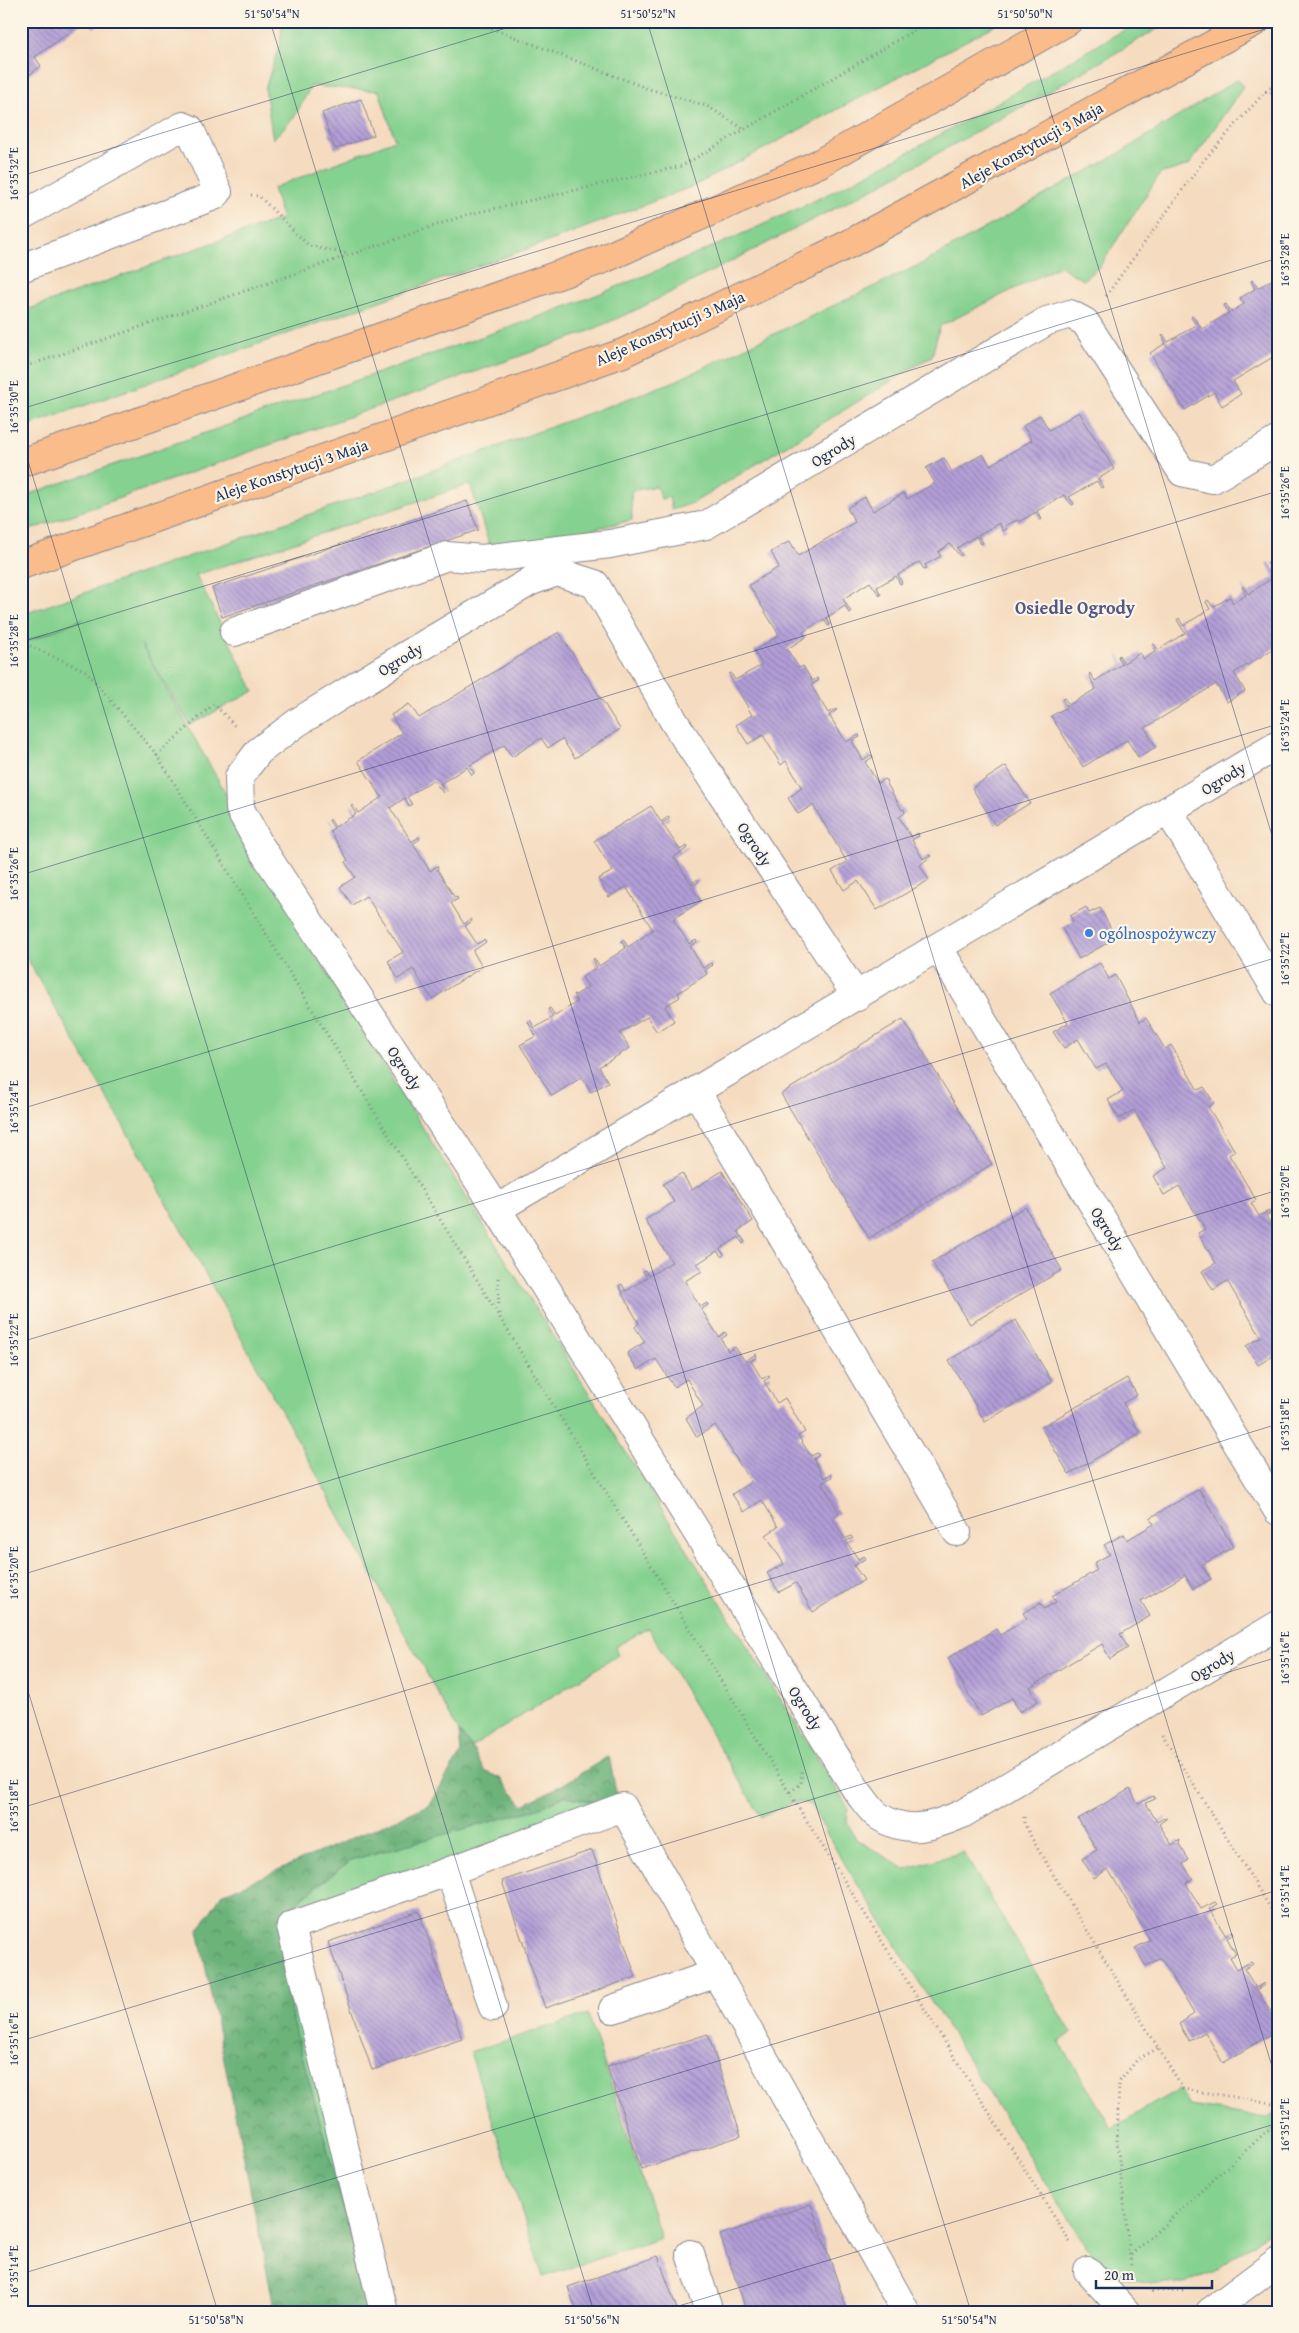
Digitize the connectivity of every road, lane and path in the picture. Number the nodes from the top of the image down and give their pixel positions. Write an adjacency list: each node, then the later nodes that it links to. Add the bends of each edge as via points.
1 (473, 21): 8 (path, via 646,88 708,106)
2 (930, 21): 8 (path)
3 (1068, 21): 16 (main road, via 820,163 601,260)
4 (1256, 21): 17 (main road, Aleje Konstytucji 3 Maja, via 849,244 623,353)
5 (1277, 83): 6 (path)
6 (1265, 92): 7 (path); 13 (path, via 1204,160)
7 (1278, 94)
8 (744, 129): 11 (path, via 682,166 466,215)
9 (217, 189): 10 (street, via 190,129 183,126); 11 (path, via 259,196 308,246); 12 (street, via 214,196)
10 (21, 216)
11 (349, 254): 14 (path)
12 (21, 268)
13 (1105, 296)
14 (21, 368)
15 (1278, 440): 18 (street, Ogrody, via 1213,479 1182,472 1085,322 1070,314 1047,321 706,525 610,544 482,559 447,556)
16 (21, 463)
17 (21, 565)
18 (234, 632)
19 (21, 642): 22 (path, via 86,671)
20 (1278, 745): 23 (street, Ogrody)
21 (259, 751): 22 (path, via 214,704); 26 (street, Ogrody, via 307,717 531,581 557,572 595,584 675,723); 28 (street, Ogrody, via 239,777 240,809 260,846)
22 (157, 755): 45 (path, via 800,1811)
23 (1168, 810): 24 (street, Ogrody); 25 (street)
24 (938, 946): 26 (street, Ogrody); 29 (street, Ogrody)
25 (1278, 993)
26 (856, 997): 27 (street, Ogrody)
27 (696, 1092): 28 (street, Ogrody); 30 (street)
28 (497, 1209): 31 (street, Ogrody, via 857,1791 879,1817 912,1827 935,1826 962,1814)
29 (1278, 1511)
30 (956, 1532)
31 (1278, 1625)
32 (1160, 1731): 35 (path)
33 (1024, 1809): 39 (path, via 1024,1823 1036,1846)
34 (450, 1871): 36 (street, via 623,1807); 37 (street); 50 (street, via 291,1926)
35 (1278, 1920)
36 (718, 1973): 38 (street); 52 (street)
37 (493, 2007)
38 (613, 2009)
39 (1158, 2048): 40 (path, via 1183,2089); 43 (path, via 1137,2060 1119,2082 1117,2142)
40 (1278, 2104)
41 (1278, 2121): 43 (path)
42 (690, 2254): 51 (street)
43 (1130, 2255): 46 (path)
44 (1278, 2261): 55 (street)
45 (1088, 2271): 54 (street)
46 (1132, 2272)
47 (1150, 2290): 48 (path)
48 (1187, 2290)
49 (1074, 2303): 53 (path)
50 (384, 2312)
51 (709, 2312)
52 (906, 2312)
53 (1047, 2312)
54 (1126, 2312)
55 (1210, 2312)

